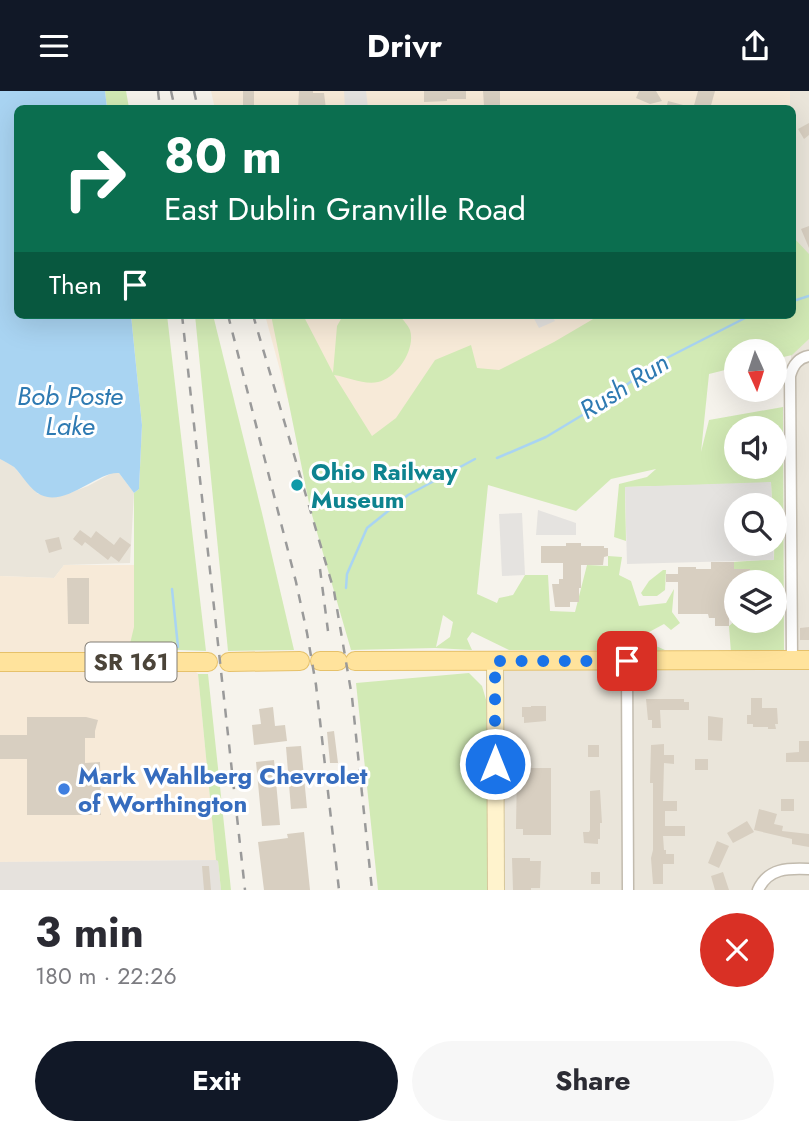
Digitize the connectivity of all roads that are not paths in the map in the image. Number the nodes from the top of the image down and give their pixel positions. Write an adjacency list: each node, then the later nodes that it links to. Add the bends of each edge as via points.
1 (809, 356): 2 (street, via 796,363 790,376)
2 (800, 660): 7 (main road)
3 (229, 661): 4 (main road)
4 (300, 661)
5 (320, 661): 6 (main road)
6 (495, 661): 7 (main road); 11 (street)
7 (627, 661): 12 (street)
8 (0, 662): 9 (main road, SR 161)
9 (208, 662)
10 (809, 869): 13 (street, via 781,870 765,878)
11 (496, 890)
12 (628, 890)
13 (758, 890)

